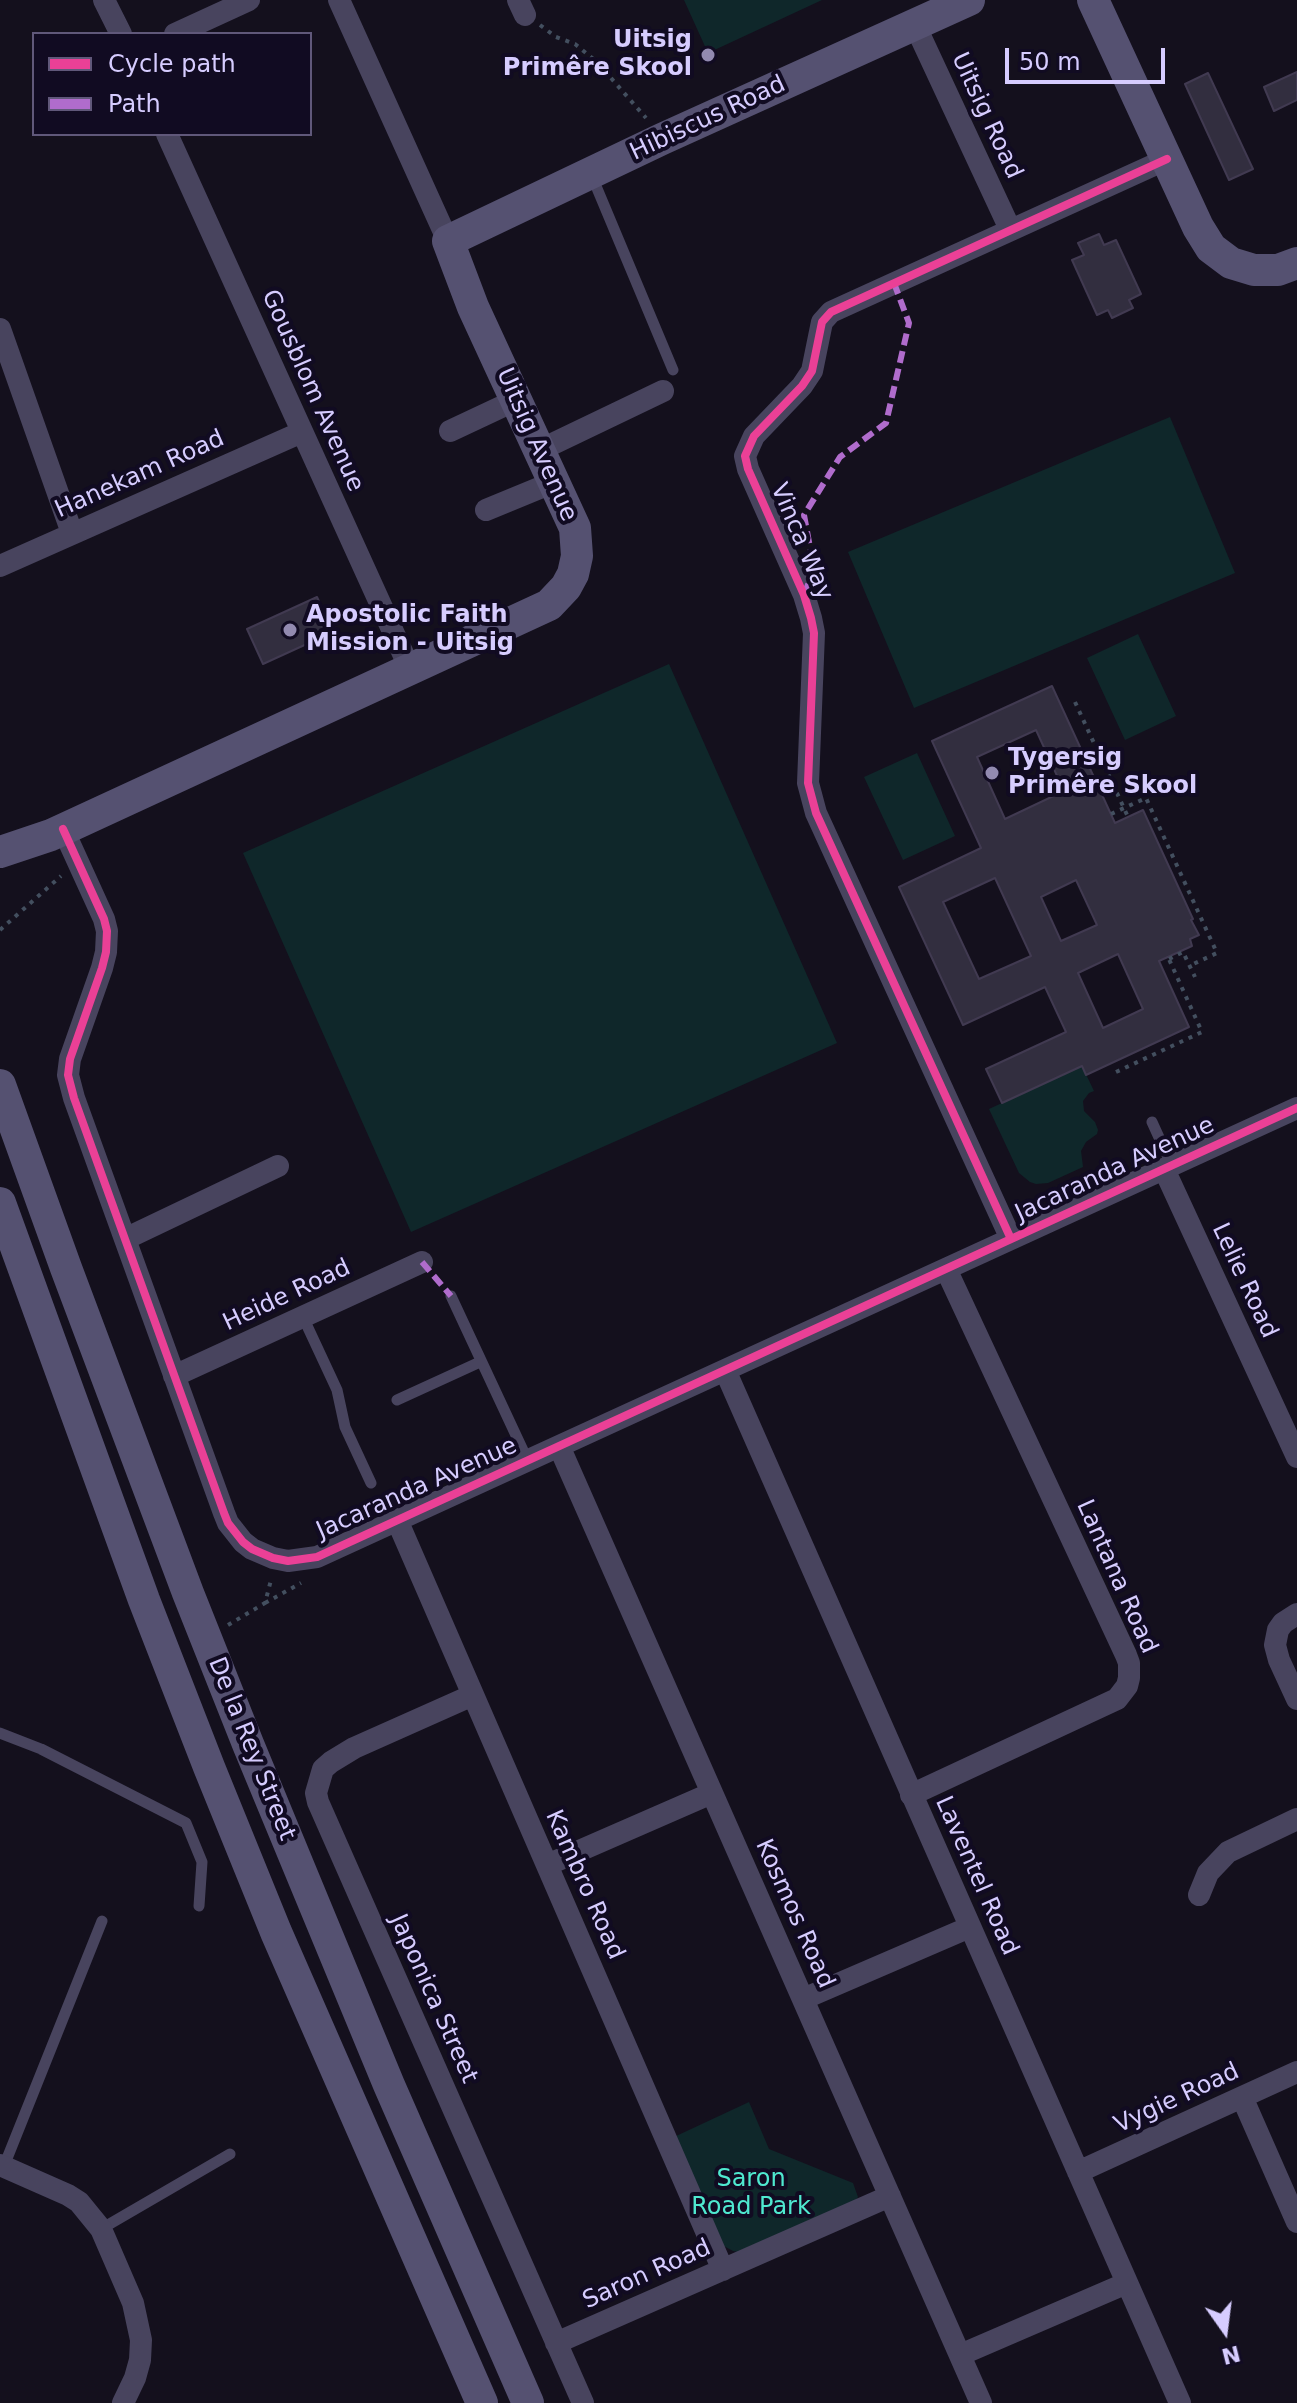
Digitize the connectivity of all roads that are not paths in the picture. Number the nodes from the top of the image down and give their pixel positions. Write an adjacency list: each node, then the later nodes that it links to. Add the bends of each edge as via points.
1 (104, 0): 7 (street)
2 (249, 0): 8 (street)
3 (339, 0): 13 (street, Uitsig Avenue)
4 (969, 0): 6 (main road, Hibiscus Road)
5 (1093, 0): 10 (main road)
6 (915, 25): 11 (main road, Hibiscus Road); 12 (street, Uitsig Road)
7 (120, 32)
8 (179, 32)
9 (168, 136): 20 (street, Gousblom Avenue)
10 (1167, 159): 12 (street, Vinca Way); 14 (main road, via 1211,248 1242,268 1266,271)
11 (590, 173): 13 (main road, Hibiscus Road); 16 (lane)
12 (1010, 229): 37 (street, Vinca Way, via 831,312 822,322 812,371 754,436 745,456 804,595 814,633 808,783 816,813)
13 (448, 241): 18 (main road, Uitsig Avenue)
14 (1297, 263)
15 (0, 329): 24 (street)
16 (673, 370)
17 (663, 391): 21 (street)
18 (516, 400): 19 (street); 21 (main road, Uitsig Avenue)
19 (450, 431)
20 (302, 432): 24 (street, Hanekam Road); 26 (street, Gousblom Avenue)
21 (540, 450): 22 (main road, Uitsig Avenue)
22 (554, 482): 23 (street); 26 (main road, Uitsig Avenue, via 577,540 566,587 529,616)
23 (486, 510)
24 (72, 533): 25 (street, Hanekam Road)
25 (0, 566)
26 (410, 669): 27 (main road, Uitsig Avenue)
27 (57, 832): 28 (main road, Uitsig Avenue); 29 (main road, Uitsig Avenue); 36 (street, Jacaranda Avenue, via 107,931 102,968 68,1075)
28 (0, 852)
29 (0, 871)
30 (0, 1085): 78 (main road, De la Rey Street, via 237,1717)
31 (1297, 1108): 34 (street, Jacaranda Avenue)
32 (1152, 1122): 34 (lane)
33 (278, 1166): 36 (street)
34 (1168, 1167): 37 (street, Jacaranda Avenue); 47 (street, Lelie Road)
35 (0, 1203): 77 (main road, De la Rey Street, via 144,1600 226,1808)
36 (125, 1239): 44 (street, Jacaranda Avenue)
37 (1011, 1239): 39 (street, Jacaranda Avenue)
38 (422, 1262): 41 (street, Heide Road)
39 (946, 1269): 43 (street, Jacaranda Avenue); 56 (street, Lantana Road, via 1130,1671 1117,1699)
40 (451, 1296): 42 (lane)
41 (303, 1317): 44 (street, Heide Road); 49 (lane)
42 (480, 1362): 45 (lane); 48 (lane)
43 (725, 1370): 46 (street, Jacaranda Avenue); 56 (street, Laventel Road)
44 (174, 1376): 50 (street, Jacaranda Avenue, via 224,1513 252,1549 273,1558 303,1560)
45 (397, 1400)
46 (559, 1446): 48 (street, Jacaranda Avenue); 55 (street, Kosmos Road)
47 (1297, 1457)
48 (528, 1461): 50 (street, Jacaranda Avenue)
49 (371, 1483)
50 (397, 1520): 52 (street, Kambro Road)
51 (1297, 1614): 53 (street, via 1278,1630 1275,1645)
52 (473, 1695): 58 (street, Kambro Road); 74 (street, Japonica Street, via 331,1762 323,1769 316,1793)
53 (1297, 1699)
54 (0, 1733): 60 (lane, via 186,1823 202,1862)
55 (712, 1793): 58 (street); 63 (street, Kosmos Road)
56 (911, 1795): 62 (street, Laventel Road)
57 (1297, 1819): 59 (street, via 1228,1852 1208,1873)
58 (547, 1865): 72 (street, Kambro Road)
59 (1199, 1895)
60 (199, 1906)
61 (102, 1921): 67 (lane)
62 (970, 1927): 63 (street); 68 (street, Laventel Road)
63 (803, 1999): 69 (street, Kosmos Road)
64 (1297, 2072): 65 (street, Vygie Road)
65 (1242, 2097): 68 (street, Vygie Road); 70 (street)
66 (230, 2154): 71 (lane)
67 (2, 2165): 71 (street, via 79,2202)
68 (1078, 2172): 73 (street, Laventel Road)
69 (890, 2196): 72 (street, Saron Road); 75 (street, Kosmos Road)
70 (1297, 2222)
71 (101, 2229): 76 (street, via 133,2303 141,2340)
72 (723, 2270): 74 (street, Saron Road)
73 (1127, 2283): 75 (street); 81 (street, Laventel Road)
74 (556, 2343): 79 (street, Japonica Street)
75 (960, 2355): 80 (street, Kosmos Road)
76 (127, 2402)
77 (482, 2403)
78 (528, 2403)
79 (583, 2403)
80 (981, 2403)
81 (1180, 2403)

